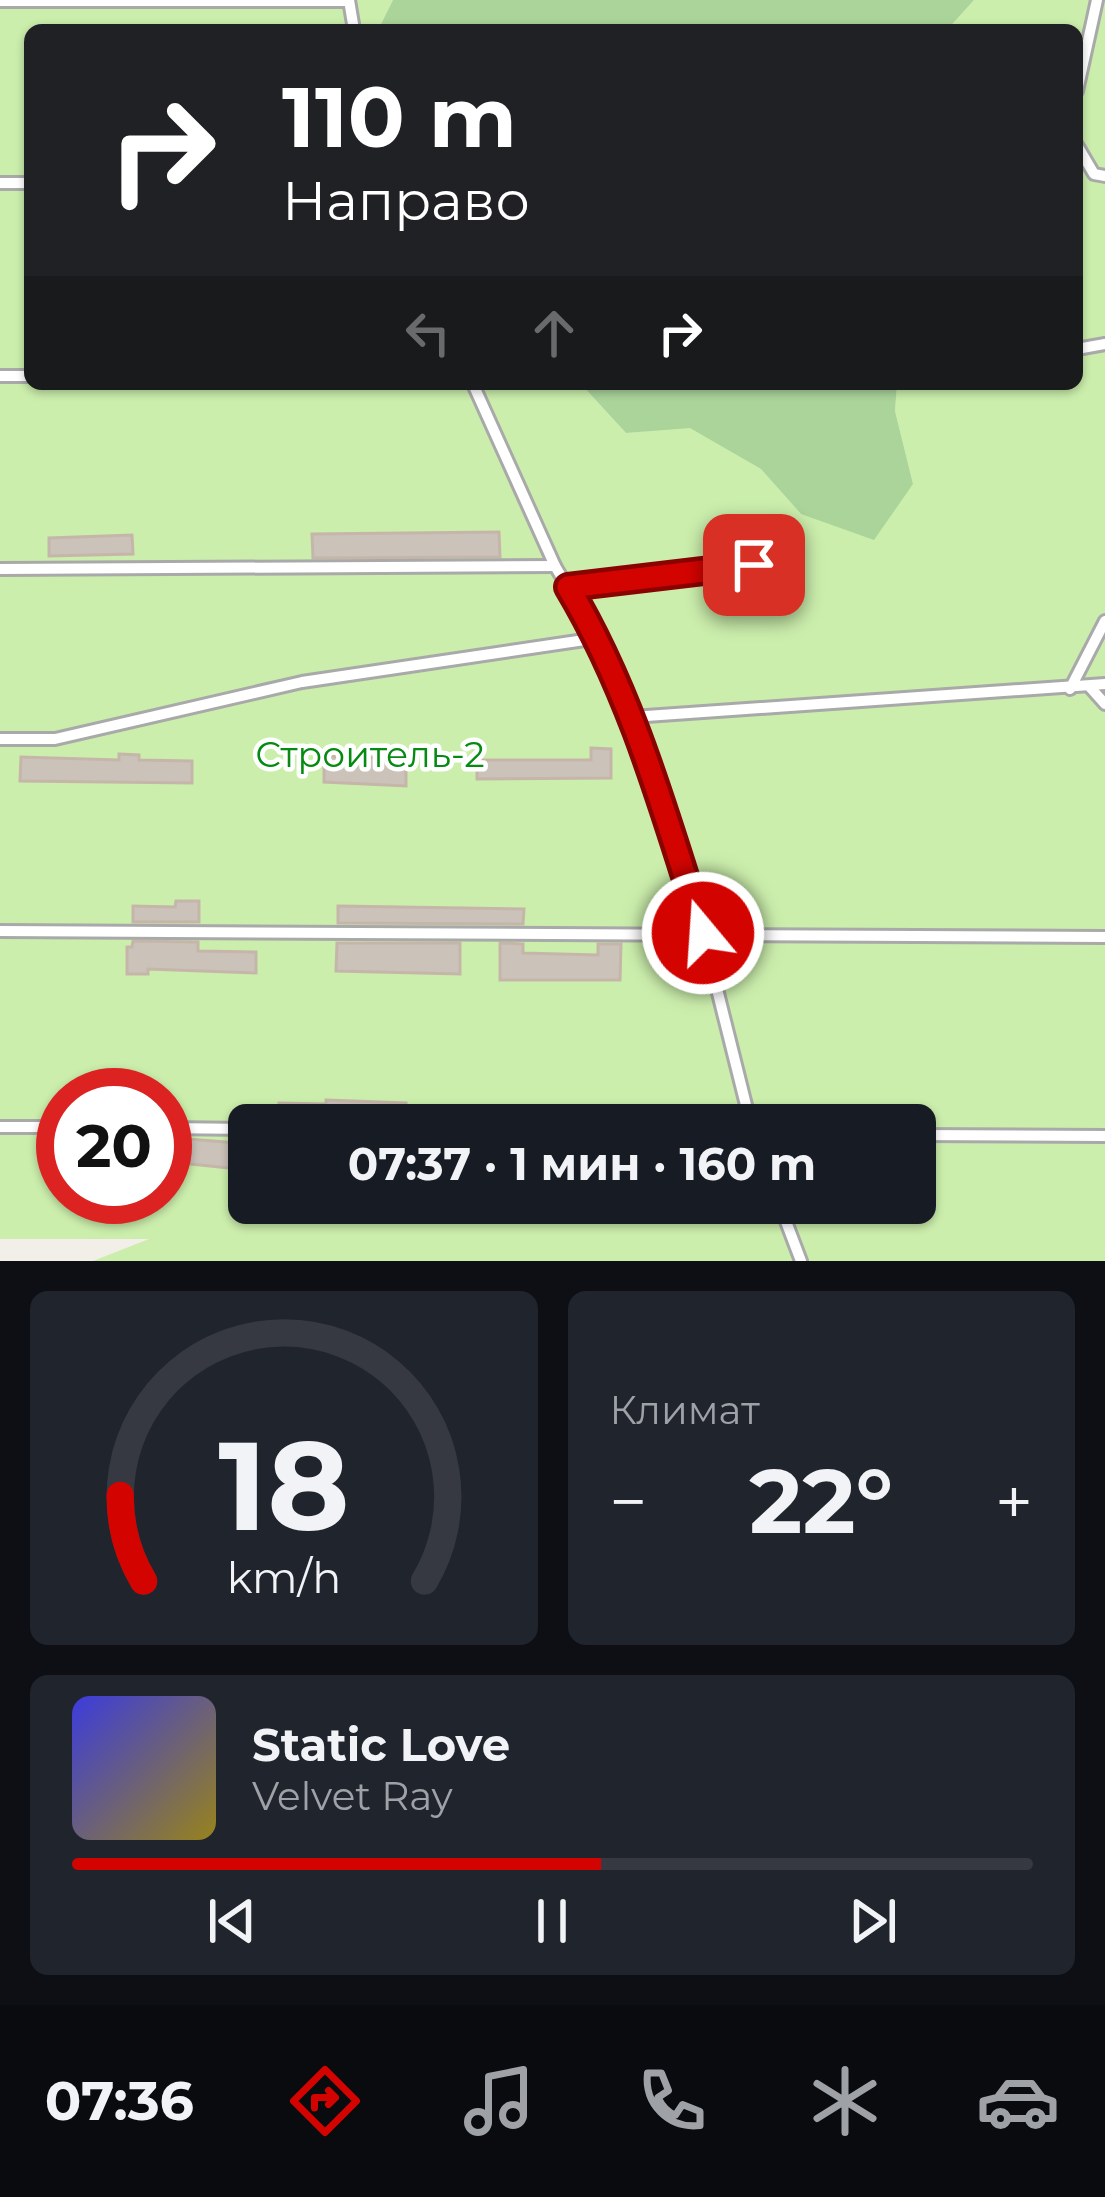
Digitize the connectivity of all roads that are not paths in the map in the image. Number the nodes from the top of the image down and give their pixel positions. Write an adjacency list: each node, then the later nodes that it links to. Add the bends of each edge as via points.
1 (350, 0): 3 (lane)
2 (1097, 0): 4 (lane)
3 (0, 1)
4 (1083, 64)
5 (1083, 155): 6 (lane, via 1094,174)
6 (1105, 176)
7 (476, 390): 9 (lane)
8 (754, 565): 11 (lane)
9 (555, 566): 10 (lane); 11 (lane)
10 (0, 569)
11 (568, 587): 13 (lane)
12 (1105, 621): 16 (lane)
13 (598, 638): 18 (lane); 19 (lane, via 302,682 56,739)
14 (1105, 685): 15 (lane)
15 (1089, 686): 16 (lane); 17 (lane)
16 (1070, 688): 18 (lane)
17 (1105, 704)
18 (632, 717): 21 (lane)
19 (0, 739)
20 (0, 931): 21 (lane)
21 (703, 933): 22 (lane); 23 (lane)
22 (1105, 938)
23 (746, 1104)
24 (0, 1127): 25 (lane)
25 (36, 1127)
26 (192, 1128): 27 (lane)
27 (228, 1129)
28 (936, 1135): 29 (lane)
29 (1105, 1136)
30 (787, 1224): 31 (lane)
31 (801, 1261)

